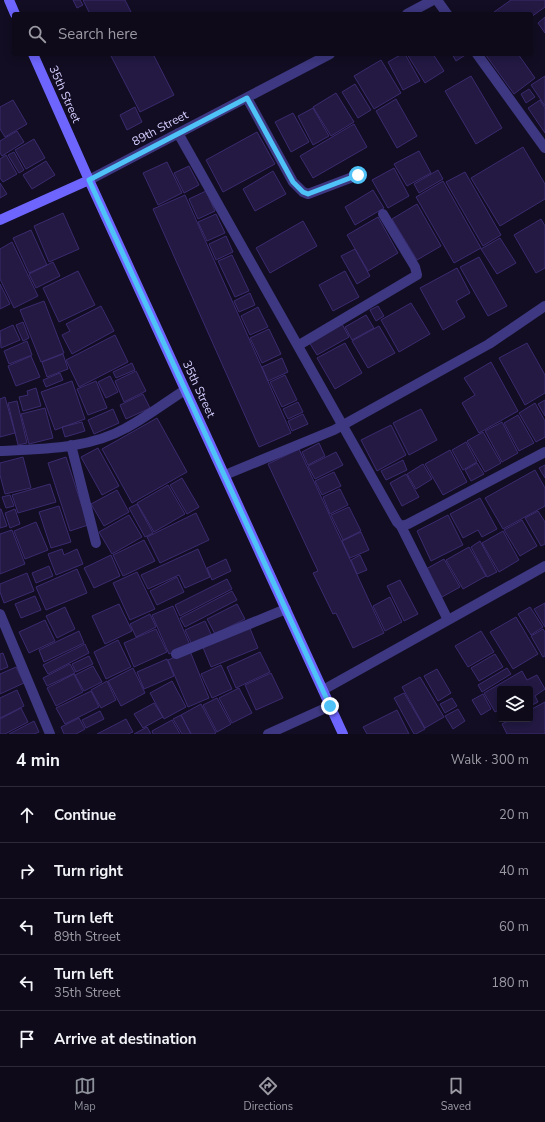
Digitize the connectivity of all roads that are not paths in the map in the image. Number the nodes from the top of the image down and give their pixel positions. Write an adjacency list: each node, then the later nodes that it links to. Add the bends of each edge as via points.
1 (9, 0): 3 (main road)
2 (431, 1): 4 (street); 5 (street)
3 (14, 12)
4 (411, 12)
5 (445, 12)
6 (34, 56): 13 (main road, 35th Street)
7 (326, 56): 9 (street, 89th Street)
8 (478, 56): 11 (street)
9 (247, 98): 10 (street, 89th Street); 12 (street, via 293,182 303,192 308,194)
10 (178, 133): 13 (street, 89th Street); 17 (street)
11 (545, 148)
12 (358, 175)
13 (89, 180): 15 (main road, 89th Street); 18 (main road, 35th Street)
14 (382, 214): 17 (street, via 415,267 416,275)
15 (0, 220)
16 (545, 306): 19 (street, via 489,344)
17 (299, 345): 19 (street)
18 (185, 390): 20 (street, via 126,429 94,441); 23 (main road, 35th Street)
19 (344, 425): 23 (street); 24 (street)
20 (71, 445): 21 (street); 25 (street)
21 (0, 451)
22 (545, 452): 24 (street)
23 (225, 475): 27 (main road, 35th Street)
24 (401, 526): 29 (street)
25 (96, 543)
26 (545, 566): 29 (street)
27 (286, 608): 30 (street); 31 (main road, 35th Street)
28 (0, 614): 33 (street)
29 (448, 620): 31 (street)
30 (176, 654)
31 (323, 690): 32 (main road, 35th Street)
32 (330, 706): 34 (street); 35 (main road, 35th Street)
33 (50, 734)
34 (268, 734)
35 (343, 734)

